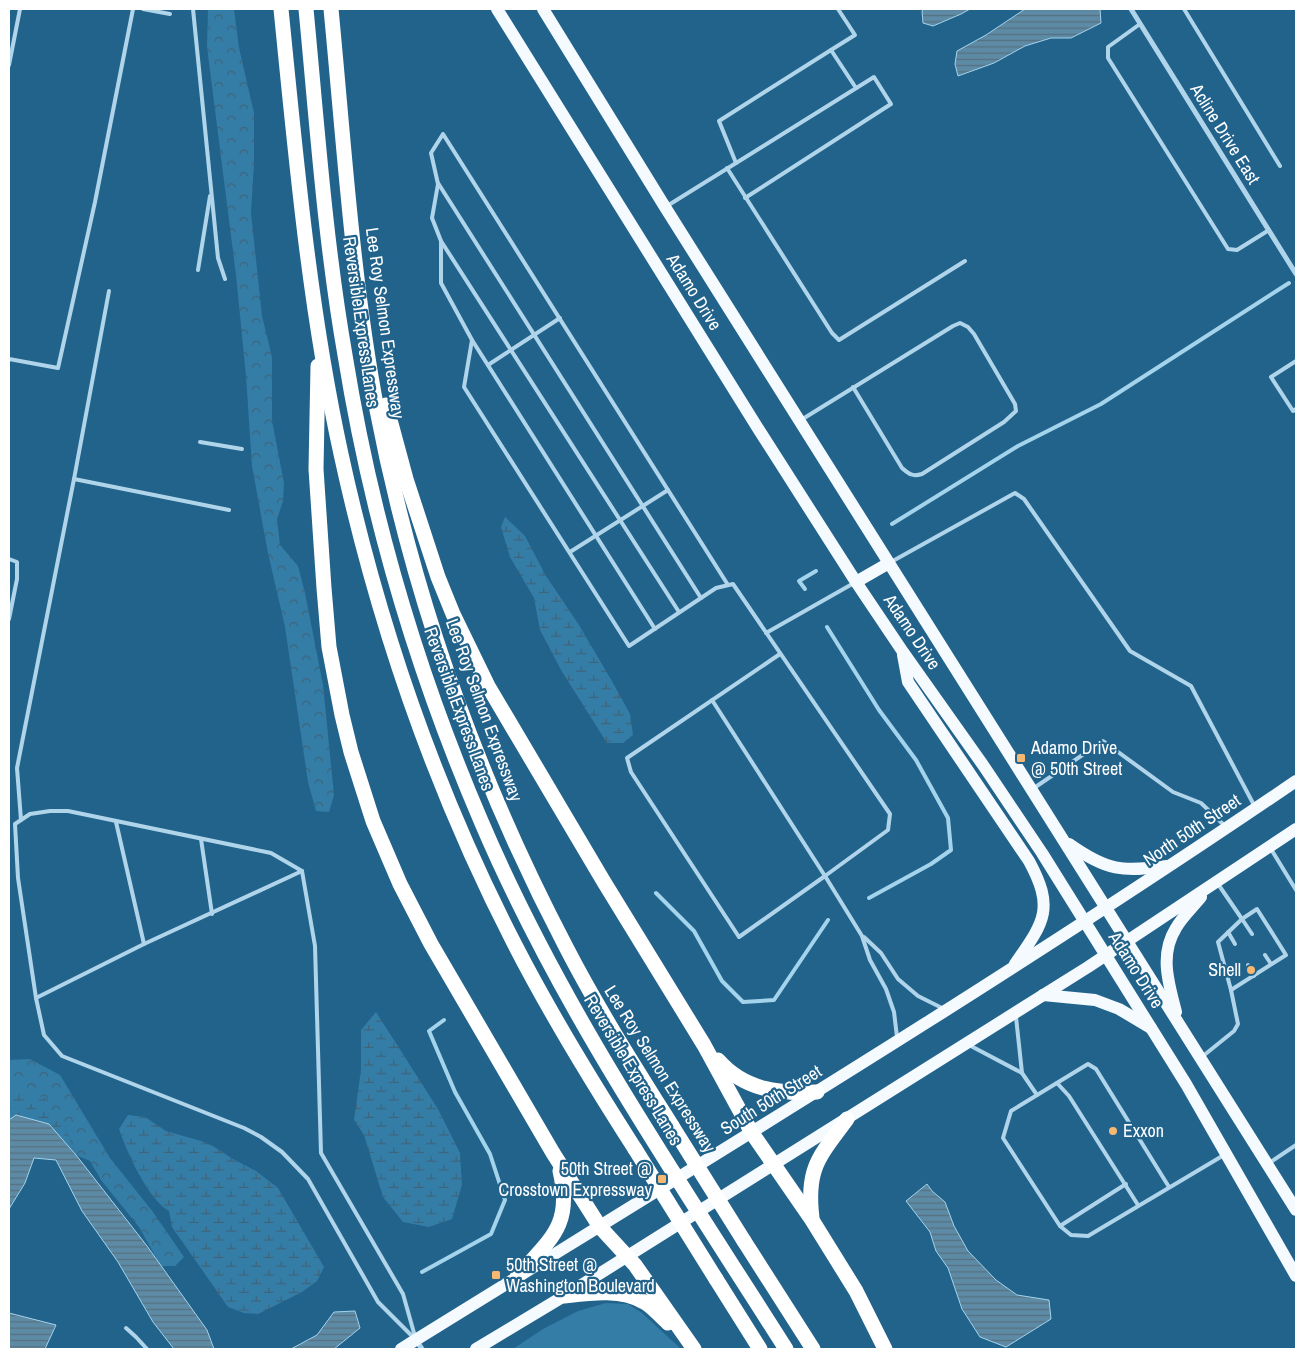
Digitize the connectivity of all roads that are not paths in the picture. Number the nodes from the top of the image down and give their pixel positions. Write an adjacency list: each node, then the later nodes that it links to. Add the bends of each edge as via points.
1 (20, 9): 15 (lane)
2 (134, 9): 39 (lane, via 58,368)
3 (143, 9): 13 (lane)
4 (193, 9): 23 (lane)
5 (281, 9): 36 (highway, via 303,233)
6 (306, 9): 137 (highway, Reversible Express Lanes, bridge, via 334,284 352,394 386,550 436,708 482,824 558,981 609,1069)
7 (331, 9): 34 (highway, Lee Roy Selmon Expressway)
8 (497, 9): 56 (main road, Adamo Drive)
9 (542, 9): 25 (main road, Adamo Drive)
10 (838, 9): 16 (lane, via 854,35)
11 (1131, 9): 14 (street, Acline Drive East)
12 (1184, 9): 20 (lane)
13 (170, 14)
14 (1140, 24): 26 (street, Acline Drive East); 26 (lane, via 1108,47 1108,58 1228,249 1237,250)
15 (10, 49): 17 (lane)
16 (831, 50): 18 (lane); 19 (lane, via 719,121)
17 (9, 65)
18 (856, 88): 19 (lane); 24 (lane, via 874,77 891,104)
19 (736, 163): 21 (lane)
20 (1280, 166)
21 (727, 168): 24 (lane); 25 (lane)
22 (438, 183): 27 (lane, via 432,218); 33 (lane, via 431,153 443,134); 35 (lane)
23 (211, 189): 29 (lane); 31 (lane, via 218,258)
24 (745, 198): 28 (lane, via 839,340)
25 (665, 207): 44 (main road, Adamo Drive)
26 (1268, 230): 30 (street, Acline Drive East)
27 (441, 241): 37 (lane, via 441,283); 38 (lane)
28 (964, 261)
29 (198, 270)
30 (1296, 274)
31 (225, 279)
32 (109, 291): 47 (lane)
33 (560, 318): 35 (lane); 48 (lane)
34 (363, 325): 106 (highway, via 426,544 453,614 488,686); 138 (highway, Lee Roy Selmon Expressway, bridge, via 403,523 429,614 466,725 504,818 528,872 591,993)
35 (534, 335): 38 (lane); 49 (lane)
36 (319, 339): 115 (highway, via 316,469 324,588 329,647 351,752 373,821 415,914); 136 (highway, bridge, via 341,453 370,570 408,694 478,869 570,1046)
37 (472, 340): 41 (lane); 53 (lane, via 464,387)
38 (511, 350): 41 (lane); 51 (lane)
39 (9, 359)
40 (1296, 362): 43 (lane, via 1271,377 1293,411)
41 (488, 365): 52 (lane)
42 (853, 387): 42 (lane, via 960,324 974,334 1016,411 996,427 915,476 902,468); 44 (lane)
43 (1296, 409)
44 (799, 421): 55 (main road, Adamo Drive)
45 (200, 442): 46 (lane)
46 (242, 449)
47 (74, 479): 50 (lane); 69 (lane, via 17,768)
48 (668, 490): 49 (lane); 57 (lane)
49 (643, 506): 51 (lane); 58 (lane)
50 (229, 510)
51 (620, 520): 52 (lane); 59 (lane)
52 (596, 536): 53 (lane); 61 (lane)
53 (570, 552): 61 (lane, via 629,646)
54 (9, 558): 60 (lane, via 17,562)
55 (889, 563): 56 (main road); 67 (main road, Adamo Drive); 68 (lane, via 1015,493 1024,499 1130,651 1191,686)
56 (856, 582): 62 (lane); 63 (main road, Adamo Drive)
57 (728, 585): 58 (lane, via 716,588); 62 (lane, via 733,584)
58 (701, 598): 59 (lane)
59 (679, 612): 61 (lane)
60 (9, 619)
61 (655, 629)
62 (766, 633): 64 (lane)
63 (902, 650): 84 (main road, Adamo Drive, via 983,765); 95 (main road, via 908,682 1029,861 1039,881 1044,912 1036,934)
64 (780, 654): 65 (lane); 78 (lane, via 890,814 888,830)
65 (712, 700): 78 (lane); 78 (lane, via 627,758 631,772 739,937)
66 (1296, 781): 68 (main road, North 50th Street)
67 (1032, 790): 71 (lane, via 1103,741 1173,792 1201,802); 74 (main road, Adamo Drive)
68 (1256, 808): 71 (main road, North 50th Street)
69 (20, 820): 70 (lane, via 30,814 68,811); 99 (lane, via 15,824 14,834)
70 (116, 822): 73 (lane); 89 (lane)
71 (1227, 828): 76 (main road, North 50th Street)
72 (1296, 829): 75 (main road)
73 (202, 839): 77 (lane, via 270,852); 82 (lane)
74 (1064, 840): 76 (main road, via 1108,867 1136,870); 81 (main road, Adamo Drive)
75 (1269, 847): 79 (main road); 80 (lane)
76 (1170, 866): 81 (main road, North 50th Street)
77 (302, 871): 82 (lane); 131 (lane, via 315,946 321,1153 403,1294)
78 (826, 876): 87 (lane)
79 (1213, 884): 83 (lane); 88 (main road); 102 (main road, via 1176,926 1167,947 1168,976)
80 (1296, 890)
81 (1107, 909): 84 (main road, South 50th Street); 88 (main road, Adamo Drive)
82 (212, 914): 89 (lane)
83 (1242, 918): 85 (lane); 86 (lane); 93 (lane, via 1257,909 1286,954)
84 (1085, 922): 92 (main road, Adamo Drive); 95 (main road, South 50th Street)
85 (1228, 932): 90 (lane); 97 (lane, via 1218,942)
86 (1252, 934)
87 (862, 936): 100 (lane, via 880,953 898,979 918,996); 104 (lane, via 891,1004)
88 (1128, 942): 92 (main road); 102 (main road, Adamo Drive)
89 (144, 944): 99 (lane)
90 (1235, 944)
91 (1265, 955): 93 (lane)
92 (1106, 956): 98 (main road); 103 (main road, Adamo Drive)
93 (1271, 964): 96 (lane)
94 (1248, 965): 96 (lane)
95 (1013, 968): 100 (main road, South 50th Street)
96 (1254, 976): 97 (lane)
97 (1231, 990): 107 (lane, via 1238,1024)
98 (1043, 995): 101 (main road); 103 (main road, via 1095,1000 1119,1009)
99 (36, 998): 131 (lane, via 44,1035 62,1056 244,1128 282,1152 308,1179 378,1302)
100 (948, 1010): 104 (main road, South 50th Street)
101 (1015, 1013): 105 (main road); 108 (lane)
102 (1178, 1022): 107 (main road, Adamo Drive)
103 (1153, 1030): 116 (main road, Adamo Drive)
104 (897, 1042): 110 (main road, South 50th Street)
105 (966, 1044): 108 (lane); 112 (main road)
106 (704, 1045): 110 (highway, via 721,1064 750,1085 782,1092); 113 (highway)
107 (1201, 1058): 118 (main road, Adamo Drive)
108 (1022, 1073): 111 (lane)
109 (1057, 1084): 111 (lane); 119 (lane); 120 (lane, via 1088,1064 1096,1069)
110 (817, 1092): 113 (main road, South 50th Street)
111 (1037, 1095): 124 (lane, via 1012,1111 1003,1138)
112 (847, 1119): 117 (main road); 123 (highway, via 819,1158 812,1175)
113 (752, 1133): 117 (highway); 125 (main road, South 50th Street)
114 (1296, 1145): 118 (lane)
115 (553, 1153): 125 (highway); 128 (highway, via 564,1191 564,1211 550,1241)
116 (1226, 1154): 120 (lane); 127 (main road, Adamo Drive)
117 (774, 1164): 123 (highway); 126 (main road)
118 (1268, 1164): 122 (main road, Adamo Drive)
119 (1126, 1184): 121 (lane); 124 (lane)
120 (1169, 1187): 121 (lane)
121 (1138, 1205): 124 (lane, via 1088,1236 1071,1235)
122 (1296, 1210)
123 (812, 1220): 139 (highway, via 856,1291)
124 (1060, 1226)
125 (600, 1227): 126 (highway); 128 (main road, South 50th Street)
126 (628, 1256): 129 (main road); 132 (highway)
127 (1296, 1276)
128 (517, 1277): 131 (main road, South 50th Street)
129 (564, 1296): 132 (highway, via 612,1293 637,1298); 135 (main road)
130 (126, 1328): 133 (lane)
131 (419, 1344): 134 (main road, South 50th Street)
132 (691, 1347)
133 (147, 1349)
134 (401, 1349)
135 (476, 1349)
136 (760, 1349)
137 (786, 1349)
138 (812, 1349)
139 (885, 1349)

